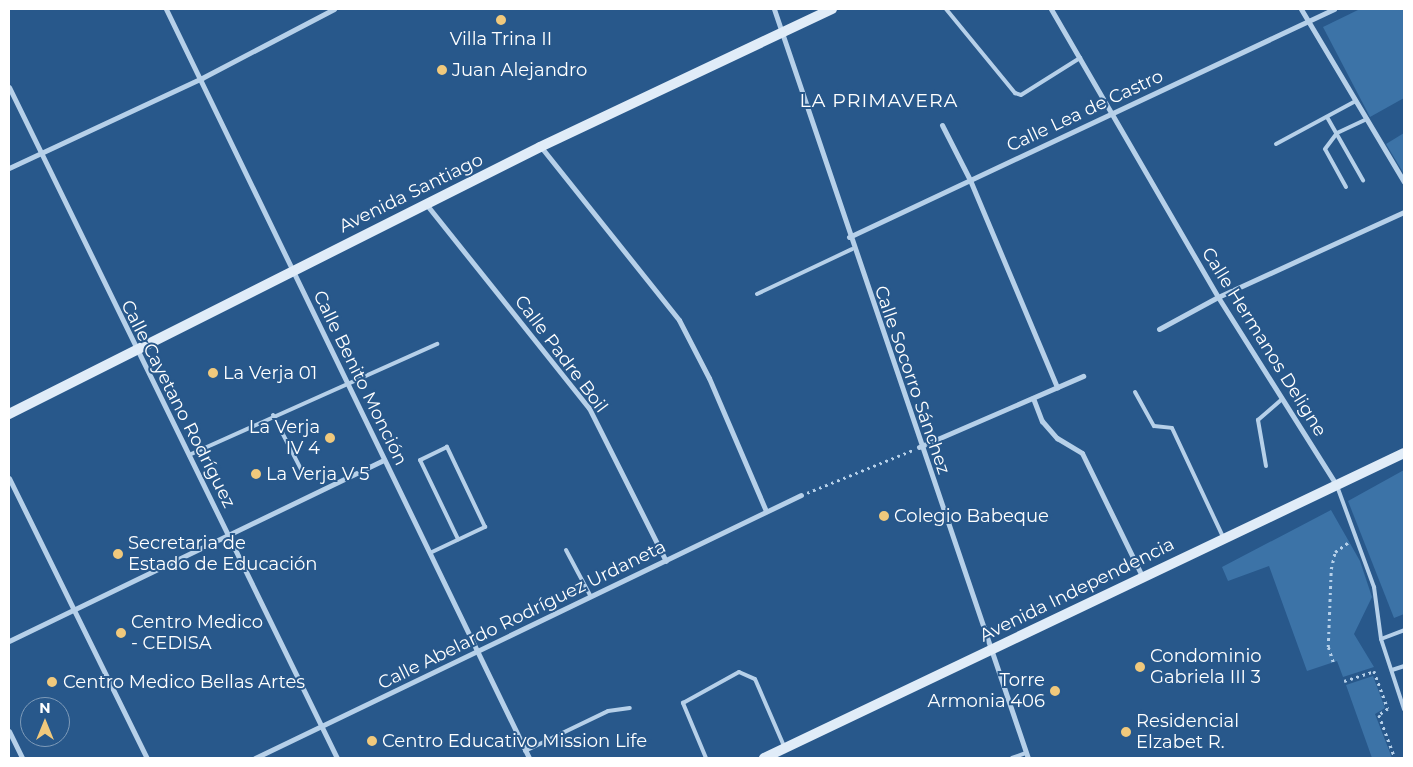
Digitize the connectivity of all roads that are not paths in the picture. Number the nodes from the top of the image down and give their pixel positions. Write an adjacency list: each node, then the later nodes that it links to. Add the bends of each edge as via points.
1 (166, 9): 12 (street, Calle Benito Monción)
2 (334, 9): 12 (street)
3 (774, 9): 10 (street, Calle Socorro Sánchez)
4 (832, 9): 10 (main road, Avenida Santiago)
5 (946, 9): 11 (lane, via 1015,93 1028,92)
6 (1051, 9): 11 (street, Calle Hermanos Deligne)
7 (1301, 9): 9 (street)
8 (1334, 9): 9 (street, Calle Lea de Castro)
9 (1308, 21): 14 (street); 15 (street, Calle Lea de Castro)
10 (781, 30): 21 (main road, Avenida Santiago); 30 (street, Calle Socorro Sánchez)
11 (1080, 58): 15 (street, Calle Hermanos Deligne)
12 (202, 78): 22 (street); 32 (street, Calle Benito Monción)
13 (9, 87): 22 (street, Calle Cayetano Rodríguez)
14 (1356, 101): 16 (lane); 17 (street)
15 (1112, 113): 24 (street, Calle Lea de Castro); 34 (street, Calle Hermanos Deligne)
16 (1327, 117): 19 (lane); 20 (lane)
17 (1367, 119): 19 (lane); 26 (street)
18 (942, 125): 24 (street)
19 (1337, 133): 25 (lane); 27 (lane, via 1325,149)
20 (1276, 144)
21 (540, 147): 28 (main road, Avenida Santiago); 55 (street, via 679,320 709,378)
22 (41, 152): 23 (street); 37 (street, Calle Cayetano Rodríguez)
23 (9, 168)
24 (970, 180): 30 (street, Calle Lea de Castro); 40 (street)
25 (1363, 180)
26 (1404, 182)
27 (1346, 187)
28 (426, 204): 32 (main road, Avenida Santiago); 61 (street, Calle Padre Boil, via 588,408)
29 (1404, 212): 34 (street)
30 (849, 237): 31 (street, Calle Socorro Sánchez)
31 (852, 249): 33 (lane); 46 (street, Calle Socorro Sánchez)
32 (293, 269): 37 (main road, Avenida Santiago); 39 (street, Calle Benito Monción)
33 (757, 294)
34 (1218, 297): 35 (street); 43 (street, Calle Hermanos Deligne)
35 (1159, 329)
36 (437, 344): 39 (lane)
37 (133, 348): 44 (main road, Avenida Santiago); 48 (street, Calle Cayetano Rodríguez)
38 (1083, 376): 40 (street)
39 (345, 382): 45 (lane); 49 (street, Calle Benito Monción)
40 (1057, 387): 42 (street)
41 (1135, 392): 57 (lane, via 1154,426 1172,428)
42 (1033, 398): 46 (street); 62 (street, via 1042,421 1057,438 1082,453)
43 (1282, 399): 50 (lane, via 1258,420); 53 (street, Calle Hermanos Deligne)
44 (9, 414)
45 (273, 416): 48 (lane); 51 (lane)
46 (920, 447): 68 (street, Calle Socorro Sánchez)
47 (1404, 453): 53 (main road, Avenida Independencia)
48 (189, 455): 56 (street, Calle Cayetano Rodríguez)
49 (383, 460): 56 (street); 60 (street, Calle Benito Monción)
50 (1266, 466)
51 (304, 476)
52 (9, 478): 64 (street)
53 (1337, 486): 57 (main road, Avenida Independencia); 66 (lane, Calle Hermanos Deligne, via 1381,615)
54 (801, 495): 55 (street, Calle Abelardo Rodríguez Urdaneta)
55 (766, 511): 61 (street, Calle Abelardo Rodríguez Urdaneta)
56 (228, 535): 64 (street); 74 (street, Calle Cayetano Rodríguez)
57 (1224, 537): 62 (main road, Avenida Independencia)
58 (458, 539): 58 (lane, via 484,527 447,447 420,460); 60 (lane)
59 (566, 550): 63 (lane)
60 (432, 552): 69 (street, Calle Benito Monción)
61 (666, 561): 63 (street, Calle Abelardo Rodríguez Urdaneta)
62 (1143, 578): 68 (main road, Avenida Independencia)
63 (591, 597): 69 (street, Calle Abelardo Rodríguez Urdaneta)
64 (74, 610): 67 (street); 79 (street)
65 (1404, 630): 66 (lane)
66 (1381, 639): 71 (lane, Calle Hermanos Deligne)
67 (9, 641)
68 (994, 648): 76 (main road, Avenida Independencia); 78 (street, Calle Socorro Sánchez)
69 (477, 651): 74 (street, Calle Abelardo Rodríguez Urdaneta); 77 (street, Calle Benito Monción)
70 (1404, 666): 71 (lane)
71 (1392, 670): 73 (lane, Calle Hermanos Deligne)
72 (630, 708): 77 (lane, via 608,711)
73 (1404, 709)
74 (322, 726): 81 (street, Calle Abelardo Rodríguez Urdaneta); 82 (street, Calle Cayetano Rodríguez)
75 (9, 731): 80 (street)
76 (785, 748): 84 (lane, via 755,679 739,672 683,703); 85 (main road, Avenida Independencia)
77 (525, 751): 83 (street, Calle Benito Monción)
78 (1027, 756): 86 (lane)
79 (144, 757)
80 (22, 758)
81 (255, 758)
82 (337, 758)
83 (529, 758)
84 (706, 758)
85 (764, 758)
86 (1012, 758)

